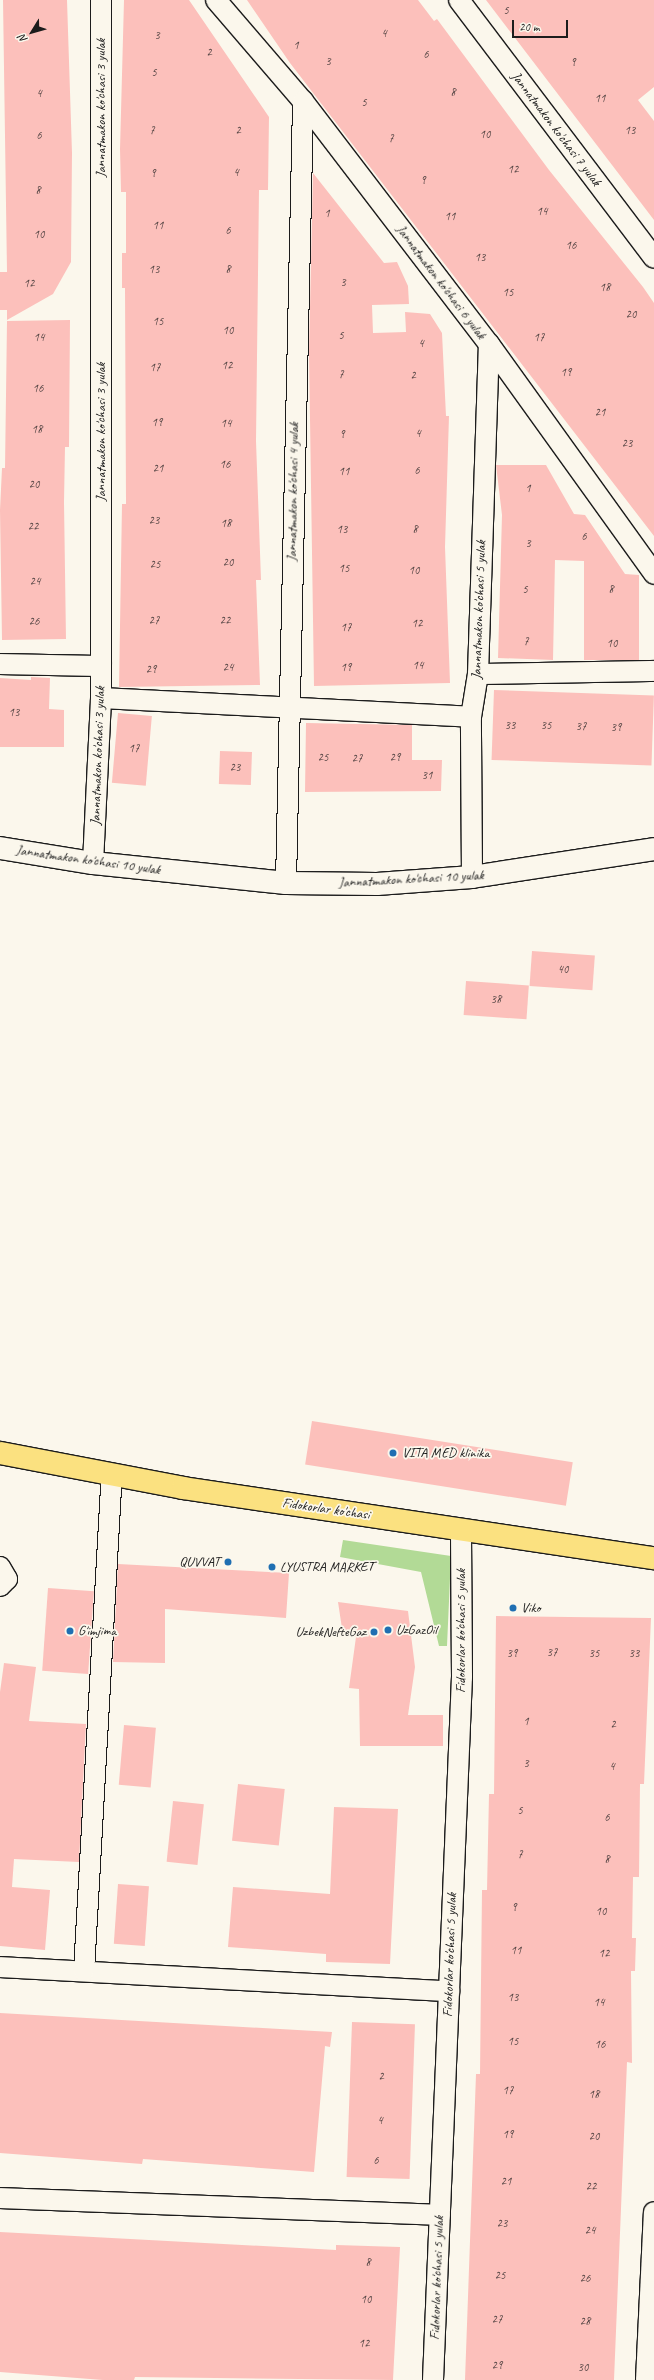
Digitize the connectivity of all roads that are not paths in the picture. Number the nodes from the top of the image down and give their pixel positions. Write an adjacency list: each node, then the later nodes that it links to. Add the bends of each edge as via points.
1 (101, 0): 9 (street, Jannatmakon ko'chasi 3 yulak)
2 (216, 0): 4 (street, Jannatmakon ko'chasi 6 yulak)
3 (459, 0): 5 (street, Jannatmakon ko'chasi 7 yulak)
4 (303, 101): 6 (street, Jannatmakon ko'chasi 6 yulak); 13 (street, Jannatmakon ko'chasi 4 yulak)
5 (654, 258)
6 (489, 344): 7 (street, Jannatmakon ko'chasi 6 yulak); 11 (street, Jannatmakon ko'chasi 5 yulak)
7 (654, 574)
8 (0, 664): 9 (street)
9 (101, 666): 12 (street, Jannatmakon ko'chasi 3 yulak)
10 (654, 671): 11 (street)
11 (478, 674): 14 (street, Jannatmakon ko'chasi 5 yulak)
12 (101, 698): 13 (street); 17 (street, Jannatmakon ko'chasi 3 yulak)
13 (287, 706): 14 (street); 19 (street, Jannatmakon ko'chasi 4 yulak)
14 (471, 717): 18 (street, Jannatmakon ko'chasi 5 yulak)
15 (0, 848): 17 (street, Jannatmakon ko'chasi 10 yulak)
16 (654, 849): 18 (street, Jannatmakon ko'chasi 10 yulak)
17 (93, 863): 19 (street, Jannatmakon ko'chasi 10 yulak)
18 (472, 877): 19 (street, Jannatmakon ko'chasi 10 yulak, via 377,884)
19 (286, 884)
20 (0, 1453): 21 (main road, Fidokorlar ko'chasi)
21 (112, 1475): 22 (main road, Fidokorlar ko'chasi); 27 (street)
22 (461, 1529): 23 (main road, Fidokorlar ko'chasi); 28 (street, Fidokorlar ko'chasi 5 yulak, via 462,1677)
23 (654, 1558)
24 (0, 1567): 25 (street, via 7,1579)
25 (0, 1586)
26 (0, 1967): 27 (street)
27 (84, 1971): 28 (street)
28 (449, 1991): 31 (street, Fidokorlar ko'chasi 5 yulak)
29 (0, 2198): 31 (street)
30 (654, 2212): 33 (street)
31 (440, 2215): 32 (street, Fidokorlar ko'chasi 5 yulak)
32 (433, 2380)
33 (646, 2380)

